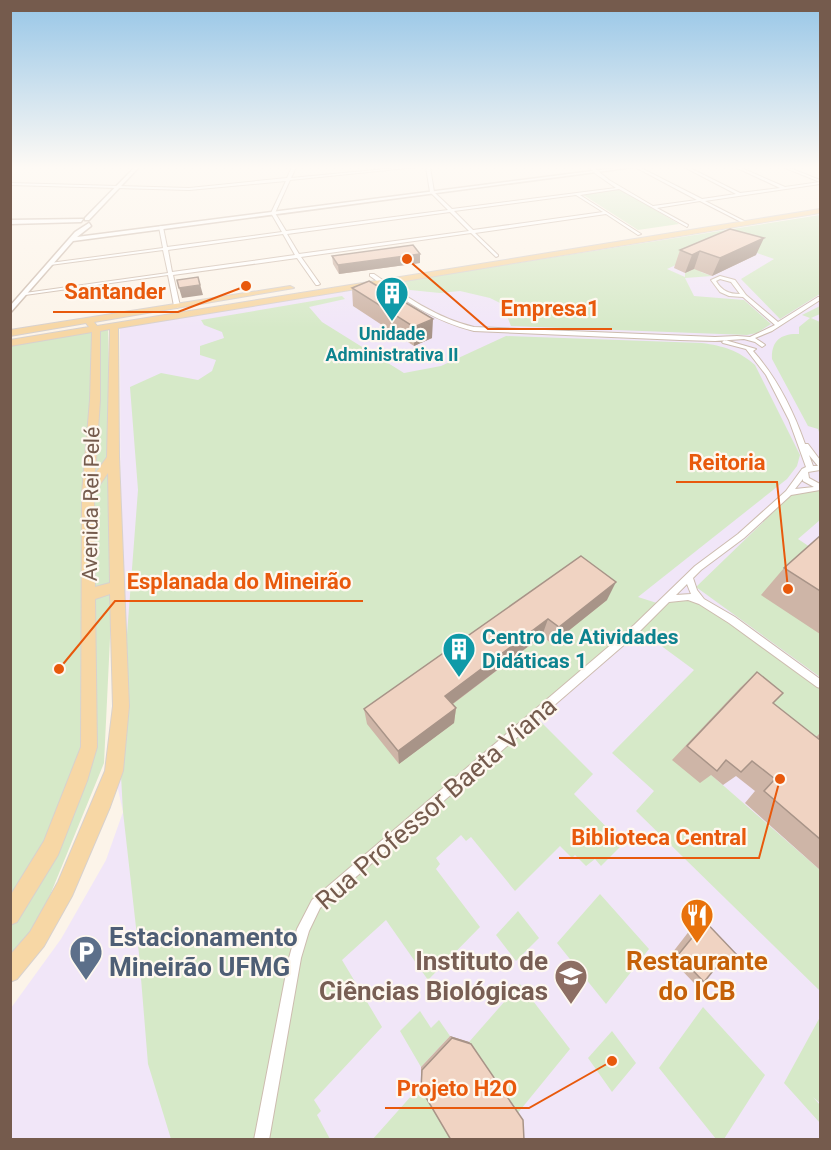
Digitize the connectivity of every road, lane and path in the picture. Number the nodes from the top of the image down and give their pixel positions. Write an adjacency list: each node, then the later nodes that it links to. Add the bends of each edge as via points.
1 (86, 221): 13 (street)
2 (212, 221): 17 (street)
3 (277, 221): 19 (street)
4 (380, 221): 19 (street)
5 (459, 221): 18 (street)
6 (549, 221): 18 (street)
7 (619, 221): 20 (street)
8 (678, 221): 15 (street)
9 (720, 221): 15 (main road)
10 (741, 221): 14 (street)
11 (760, 221): 14 (main road)
12 (10, 222): 13 (street)
13 (84, 223): 16 (street); 21 (street)
14 (745, 223): 24 (main road)
15 (687, 226): 20 (main road)
16 (10, 227)
17 (161, 227): 21 (street); 23 (street)
18 (470, 231): 25 (street); 26 (street)
19 (285, 234): 23 (street); 25 (street)
20 (639, 234): 22 (main road)
21 (75, 236): 27 (street)
22 (569, 244): 24 (main road); 26 (main road)
23 (166, 250): 27 (street); 28 (street)
24 (576, 250): 30 (main road)
25 (298, 256): 28 (street); 31 (street)
26 (496, 256): 29 (main road)
27 (50, 264): 32 (street)
28 (170, 274): 32 (street); 35 (street)
29 (372, 275): 30 (street); 31 (main road)
30 (383, 283): 39 (main road); 45 (street, via 441,320 474,329)
31 (318, 284): 35 (main road)
32 (25, 294): 36 (street)
33 (744, 296): 33 (street, via 726,277 713,280 720,292); 38 (street)
34 (820, 298): 38 (street)
35 (177, 306): 37 (main road)
36 (10, 311)
37 (78, 322): 40 (main road, via 91,323); 42 (main road)
38 (778, 325): 41 (street)
39 (114, 327): 40 (main road); 51 (main road, Avenida Rei Pelé)
40 (96, 330): 46 (main road); 50 (main road, Avenida Rei Pelé)
41 (770, 330): 44 (street); 47 (street)
42 (10, 333)
43 (741, 338): 44 (street); 45 (street); 48 (street, via 739,342)
44 (752, 338): 47 (street)
45 (713, 339): 48 (street)
46 (10, 343)
47 (762, 346): 48 (street); 49 (street)
48 (746, 347): 49 (street)
49 (765, 366): 52 (street)
50 (96, 375): 51 (main road); 57 (main road, Avenida Rei Pelé)
51 (114, 387): 53 (main road, Avenida Rei Pelé)
52 (802, 441): 54 (street); 55 (street)
53 (113, 457): 57 (main road); 60 (main road, Avenida Rei Pelé)
54 (820, 466): 55 (street)
55 (807, 469): 56 (street, via 806,478); 58 (street, Rua Professor Baeta Viana)
56 (820, 487): 58 (street)
57 (88, 493): 61 (main road, Avenida Rei Pelé)
58 (789, 493): 59 (street, Rua Professor Baeta Viana)
59 (686, 580): 62 (street, Rua Professor Baeta Viana); 63 (street)
60 (118, 586): 61 (main road); 66 (main road, Avenida Rei Pelé, via 121,706 114,771 65,889 37,939)
61 (89, 595): 65 (main road, Avenida Rei Pelé, via 89,747 51,848)
62 (664, 599): 63 (street, via 688,597); 67 (street, Rua Professor Baeta Viana, via 637,628 316,904 303,928 295,958)
63 (701, 601): 64 (street)
64 (820, 684)
65 (10, 915)
66 (10, 972)
67 (261, 1140)

